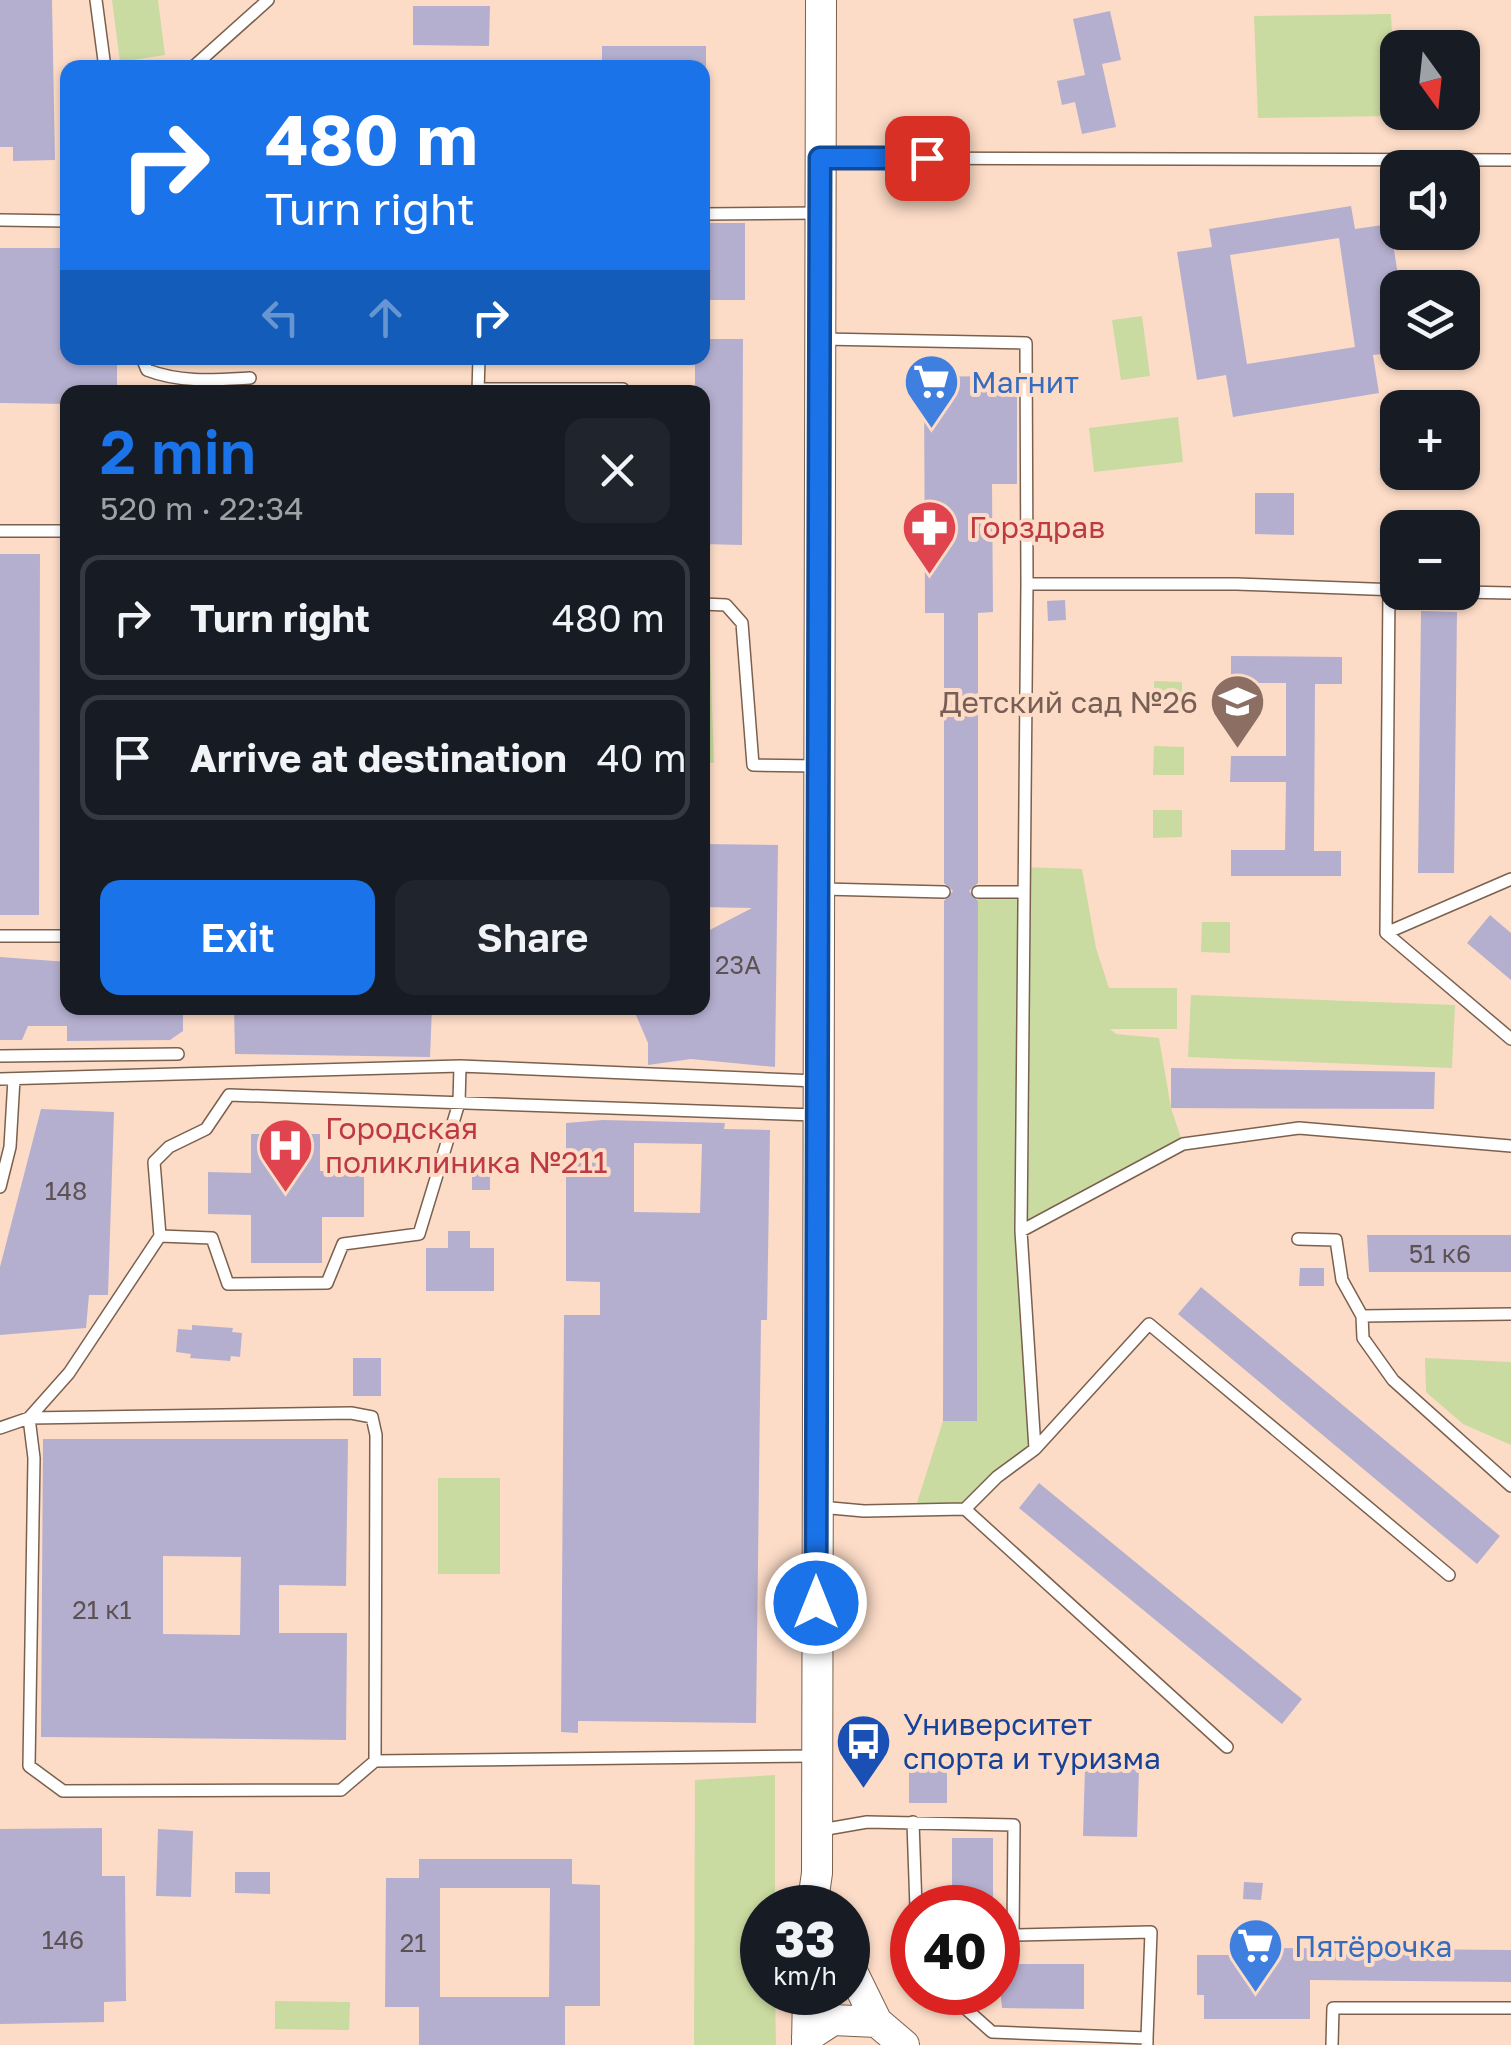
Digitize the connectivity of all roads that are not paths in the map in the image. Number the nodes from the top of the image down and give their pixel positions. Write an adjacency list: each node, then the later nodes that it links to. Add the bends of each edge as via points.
1 (96, 0): 4 (lane)
2 (821, 0): 6 (street)
3 (262, 2): 5 (lane)
4 (104, 60)
5 (200, 60)
6 (820, 158): 7 (lane); 9 (street)
7 (1511, 160)
8 (710, 214): 9 (lane)
9 (819, 214): 12 (street)
10 (0, 220): 11 (lane)
11 (60, 221)
12 (818, 339): 17 (lane, via 1026,343); 23 (street)
13 (145, 365): 14 (lane, via 165,377 193,381)
14 (250, 378)
15 (0, 531): 16 (lane)
16 (60, 531)
17 (1027, 584): 18 (lane); 28 (lane)
18 (1380, 590)
19 (1480, 592): 20 (lane)
20 (1511, 593)
21 (710, 604): 23 (lane, via 726,605 742,623 753,766)
22 (1393, 610): 29 (lane)
23 (818, 766): 25 (street)
24 (1511, 879): 29 (lane)
25 (819, 890): 26 (lane); 38 (street)
26 (944, 892)
27 (978, 892): 28 (lane)
28 (1022, 892): 43 (lane)
29 (1386, 933): 32 (lane)
30 (0, 936): 31 (lane)
31 (60, 936)
32 (1511, 1039)
33 (178, 1054): 34 (lane)
34 (0, 1056)
35 (460, 1066): 37 (lane); 38 (lane); 39 (lane)
36 (0, 1079): 37 (lane)
37 (14, 1079): 42 (lane)
38 (816, 1081): 40 (street)
39 (459, 1103): 40 (lane); 44 (lane, via 229,1095 206,1129 154,1162); 44 (lane, via 419,1234 343,1244 327,1283 228,1284 212,1238)
40 (816, 1115): 52 (street)
41 (1511, 1146): 43 (lane, via 1299,1128 1183,1144)
42 (0, 1187)
43 (1021, 1231): 50 (lane)
44 (160, 1236): 48 (lane, via 69,1373)
45 (1298, 1239): 47 (lane, via 1336,1240 1342,1280)
46 (1511, 1314): 47 (lane)
47 (1362, 1316): 51 (lane, via 1362,1338 1393,1380)
48 (29, 1418): 49 (lane); 57 (lane, via 351,1412 372,1417); 57 (lane, via 29,1766 64,1791 341,1790)
49 (0, 1428)
50 (1035, 1449): 53 (lane); 54 (lane, via 1149,1324)
51 (1511, 1486)
52 (816, 1506): 53 (lane); 56 (street)
53 (965, 1509): 55 (lane)
54 (1449, 1575)
55 (1227, 1748)
56 (818, 1756): 57 (lane); 59 (street)
57 (375, 1761)
58 (913, 1822): 59 (lane); 63 (lane); 69 (lane, via 1014,1825 1014,1935 1151,1932)
59 (816, 1830): 60 (street)
60 (817, 1872): 61 (street); 62 (street)
61 (815, 1885)
62 (820, 1885)
63 (915, 1885)
64 (1511, 2008): 71 (lane, via 1333,2008)
65 (870, 2010): 67 (street)
66 (973, 2015): 69 (lane, via 992,2032)
67 (876, 2022): 68 (street); 70 (street)
68 (822, 2028)
69 (1147, 2041)
70 (904, 2045)
71 (1332, 2045)

